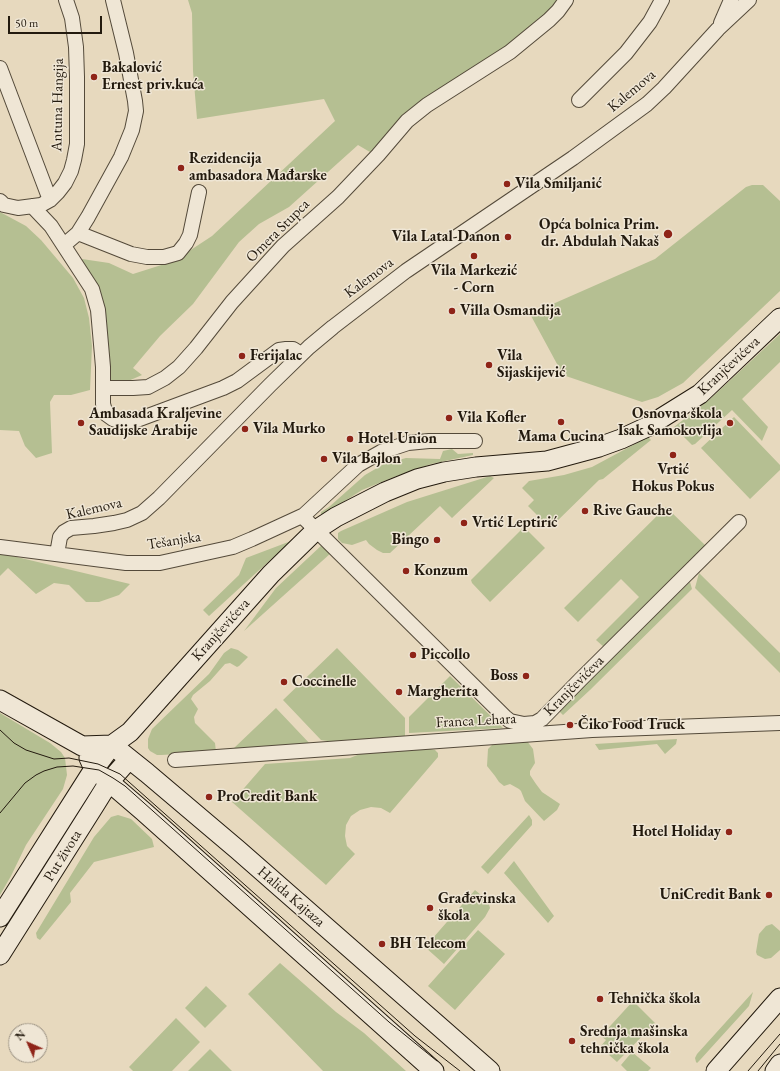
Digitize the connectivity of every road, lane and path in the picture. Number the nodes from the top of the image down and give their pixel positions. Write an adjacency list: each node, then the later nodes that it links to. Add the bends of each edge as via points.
1 (66, 0): 11 (street, Antuna Hangija, via 72,18 76,47 77,144 65,183)
2 (113, 0): 14 (street, via 136,111 132,130 121,157)
3 (566, 0): 18 (street, Omera Stupca, via 549,20 510,52 427,105 407,121 338,197 283,246 232,302 183,362 165,378 148,387)
4 (662, 0): 9 (street, via 650,22 626,53)
5 (732, 0): 7 (street)
6 (749, 0): 7 (street)
7 (718, 29): 17 (street, Kalemova, via 647,104 573,158 406,271 333,326)
8 (0, 68): 11 (street)
9 (579, 100)
10 (199, 192): 14 (street, via 190,235 178,253 171,256 147,258)
11 (50, 200): 13 (street)
12 (0, 201): 13 (street, via 4,205 18,208)
13 (32, 206): 15 (street, via 51,226)
14 (78, 233): 15 (street)
15 (64, 245): 18 (street, via 96,301)
16 (780, 318): 22 (street, Kranjčevićeva, via 700,394 647,427 622,439 547,461 476,466 417,479 385,492)
17 (301, 354): 18 (street, via 293,349 279,350 237,381 223,388 137,420 122,422 106,414); 24 (street, Kalemova, via 142,513 114,523 71,528 60,537)
18 (103, 388)
19 (475, 441): 20 (street, via 408,443 381,452 358,465)
20 (303, 516): 22 (street); 24 (street, Tešanjska, via 233,547 160,563 126,563)
21 (739, 522): 27 (street, Kranjčevićeva, via 542,719)
22 (316, 530): 27 (street, Kranjčevićeva, via 505,717 510,721); 28 (street, Kranjčevićeva, via 271,574)
23 (0, 547): 24 (street, Tešanjska)
24 (57, 554)
25 (0, 700): 29 (street)
26 (780, 723): 27 (street, Franca Lehara, via 592,730)
27 (539, 729): 32 (street, Franca Lehara, via 490,738)
28 (130, 732): 30 (street, Kranjčevićeva); 31 (street)
29 (82, 746): 30 (street); 33 (street)
30 (112, 746): 31 (street, Halida Kajtaza); 33 (street, Put života)
31 (129, 759): 34 (street, Put života); 40 (street, Halida Kajtaza)
32 (175, 760)
33 (94, 769): 34 (street); 35 (street, Put života)
34 (109, 782): 36 (street, Put života); 39 (street)
35 (0, 917)
36 (0, 955)
37 (780, 998): 41 (street)
38 (780, 1064): 42 (street)
39 (434, 1071)
40 (490, 1071)
41 (716, 1071)
42 (775, 1071)

